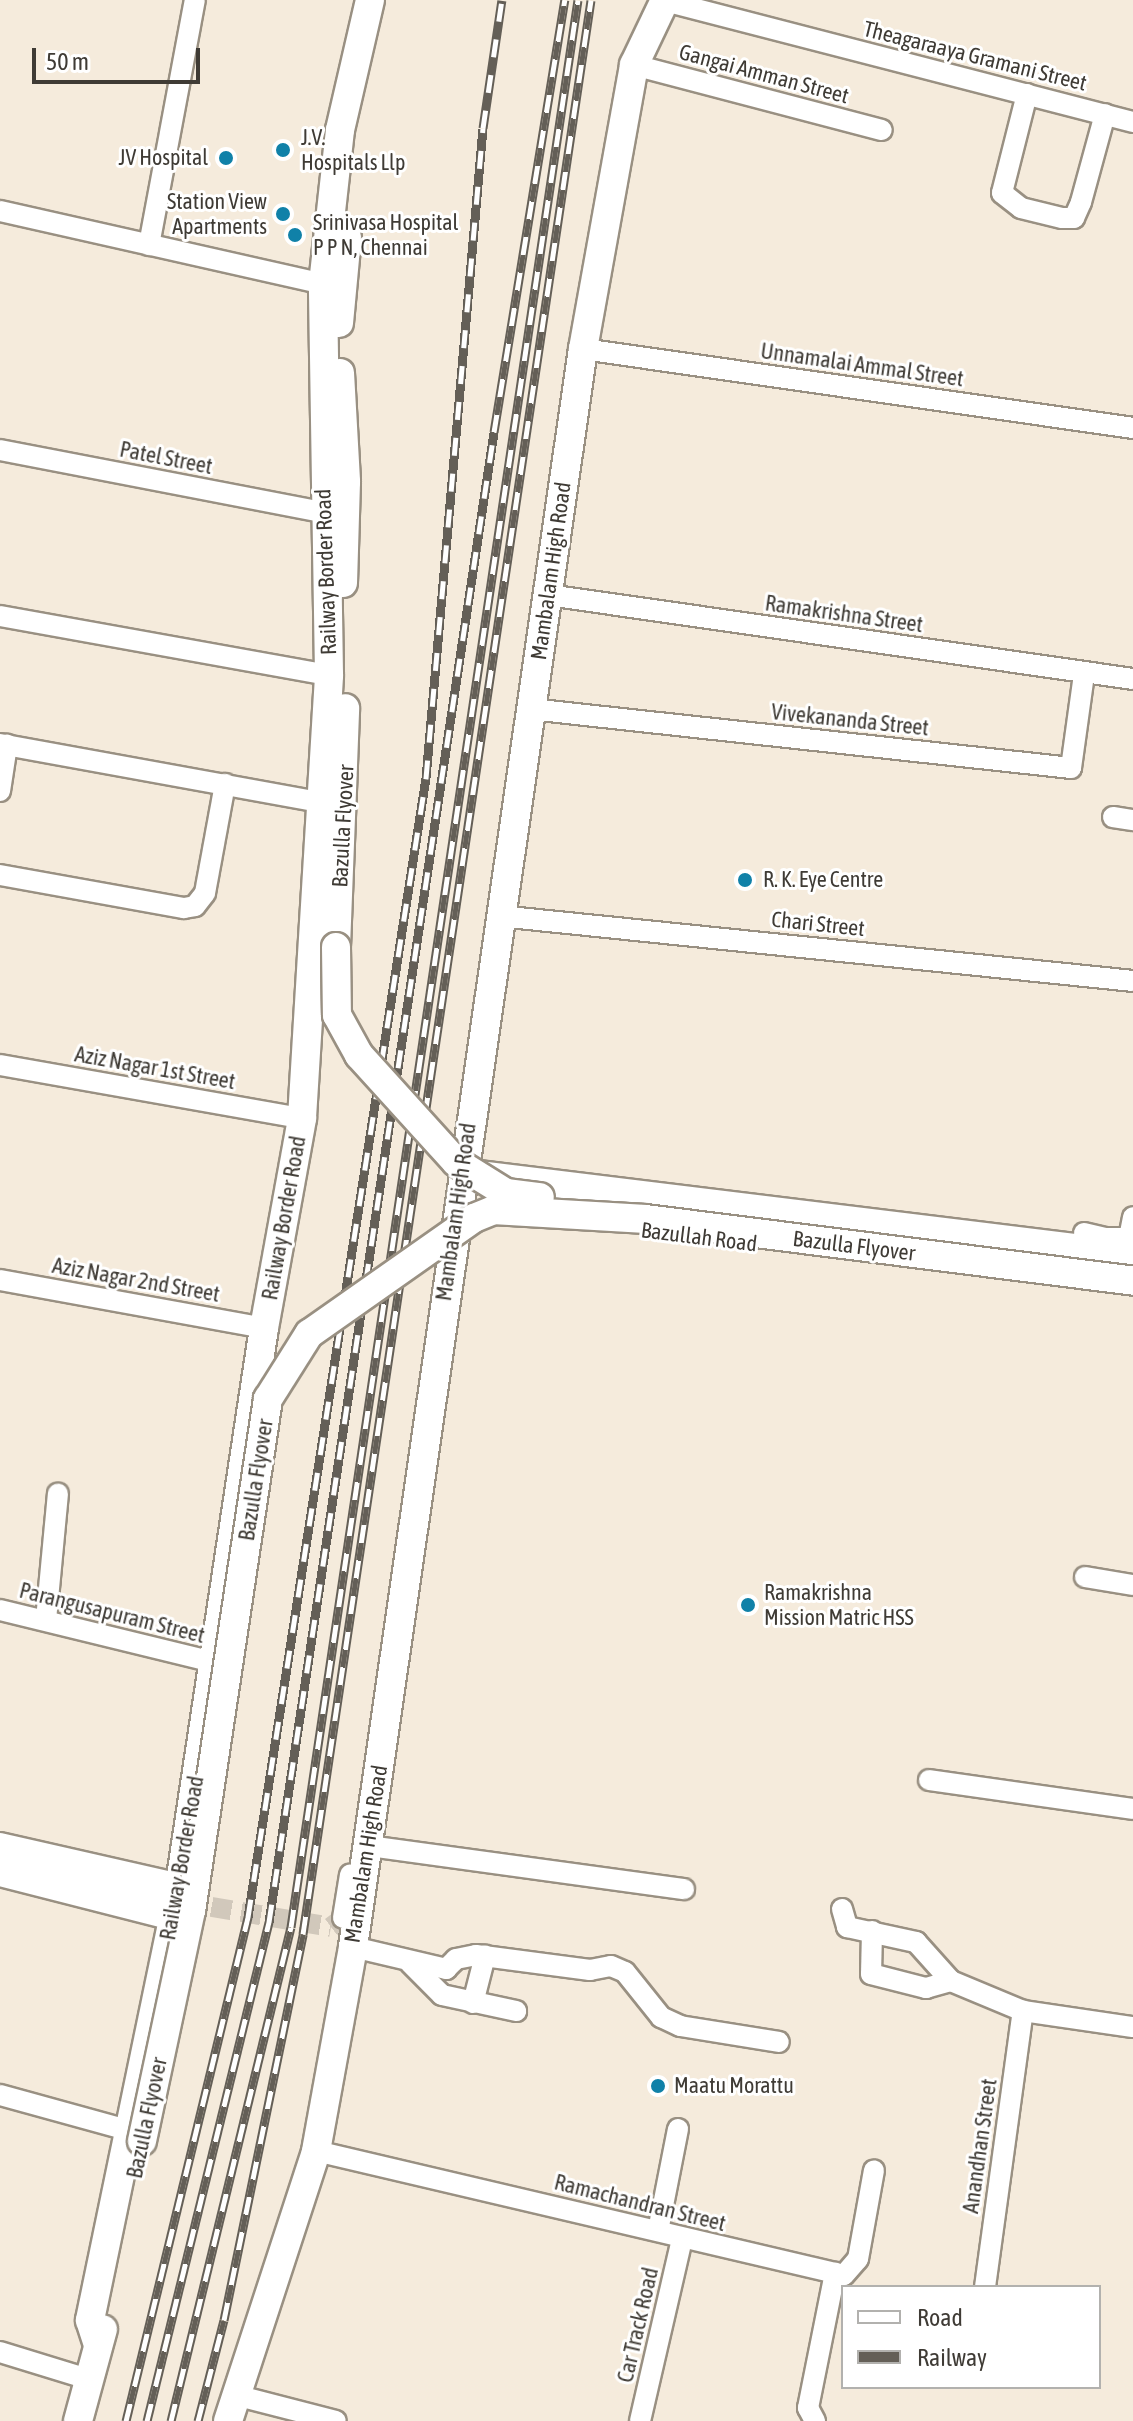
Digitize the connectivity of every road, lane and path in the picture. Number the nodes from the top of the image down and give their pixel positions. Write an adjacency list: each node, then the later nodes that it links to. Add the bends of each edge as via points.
1 (195, 0): 11 (street)
2 (370, 0): 4 (street, Railway Border Road)
3 (665, 0): 5 (street, Mambalam High Road); 6 (street, Theagaraaya Gramani Street)
4 (362, 45): 12 (street, Railway Border Road, via 340,130); 39 (street, Bazulla Flyover, bridge, via 338,334 346,482 346,752 336,960 337,1015 359,1055 456,1162 506,1193 787,1221)
5 (634, 65): 9 (street, Gangai Amman Street); 13 (street, Mambalam High Road)
6 (1027, 94): 7 (street, Theagaraaya Gramani Street); 7 (street, via 1002,193 1009,202 1035,211 1074,218)
7 (1105, 114): 8 (street, Theagaraaya Gramani Street)
8 (1133, 122)
9 (882, 130)
10 (1, 214): 11 (street)
11 (149, 245): 12 (street)
12 (323, 284): 16 (street, Railway Border Road)
13 (583, 349): 14 (street, Unnamalai Ammal Street); 17 (street, Mambalam High Road)
14 (1133, 428)
15 (0, 450): 16 (street, Patel Street)
16 (323, 512): 20 (street, Railway Border Road)
17 (548, 595): 19 (street, Ramakrishna Street); 22 (street, Mambalam High Road)
18 (0, 616): 20 (street)
19 (1084, 674): 21 (street, Ramakrishna Street); 22 (street, Vivekananda Street, via 1071,768)
20 (329, 675): 26 (street, Railway Border Road)
21 (1133, 679)
22 (530, 709): 28 (street, Mambalam High Road)
23 (4, 744): 24 (street); 25 (street)
24 (225, 784): 26 (street); 27 (street, via 205,893 195,906)
25 (0, 791)
26 (325, 803): 31 (street, Railway Border Road)
27 (0, 875)
28 (499, 916): 29 (street, Chari Street); 32 (street, Mambalam High Road)
29 (1133, 981)
30 (0, 1065): 31 (street, Aziz Nagar 1st Street)
31 (302, 1118): 43 (street, Railway Border Road)
32 (462, 1172): 33 (street); 36 (street, Mambalam High Road)
33 (503, 1178): 35 (street, via 494,1200); 37 (street)
34 (1133, 1217): 37 (street, via 1128,1239)
35 (508, 1222): 36 (street, Bazullah Road); 42 (street, Bazullah Road, via 636,1229)
36 (454, 1224): 50 (street, Mambalam High Road)
37 (1098, 1241): 38 (street)
38 (1133, 1255)
39 (1133, 1266)
40 (0, 1280): 43 (street, Aziz Nagar 2nd Street)
41 (1133, 1281): 80 (street, Bazulla Flyover, bridge, via 645,1219 494,1210 474,1218 309,1334 268,1399 191,1911)
42 (1133, 1294)
43 (264, 1328): 49 (street, Railway Border Road)
44 (58, 1494): 48 (street)
45 (1085, 1577): 46 (street)
46 (1133, 1585)
47 (0, 1610): 48 (street, Parangusapuram Street)
48 (46, 1620): 49 (street, Parangusapuram Street)
49 (213, 1662): 58 (street, Railway Border Road)
50 (381, 1757): 54 (street, Mambalam High Road); 60 (street, via 367,1778)
51 (929, 1780): 52 (street)
52 (1133, 1809)
53 (0, 1843): 58 (street)
54 (369, 1846): 57 (street); 62 (street, Mambalam High Road)
55 (0, 1858): 58 (street)
56 (0, 1876): 58 (street)
57 (684, 1889)
58 (174, 1901): 73 (street, Railway Border Road)
59 (842, 1909): 61 (street, via 842,1925)
60 (343, 1918)
61 (872, 1931): 65 (street, via 916,1942); 65 (street, via 871,1974 926,1988)
62 (353, 1947): 64 (street); 74 (street, Mambalam High Road)
63 (485, 1956): 64 (street, via 456,1959 446,1969); 66 (street); 70 (street, via 590,1970 611,1966 625,1972 661,2017 680,2026)
64 (410, 1963): 66 (street, via 442,1995)
65 (951, 1981): 68 (street)
66 (473, 2003): 67 (street)
67 (516, 2011)
68 (1023, 2011): 69 (street); 79 (street, Anandhan Street)
69 (1133, 2027)
70 (779, 2042)
71 (0, 2095): 73 (street)
72 (678, 2129): 76 (street)
73 (127, 2130): 80 (street, Railway Border Road, via 90,2320)
74 (316, 2151): 76 (street, Ramachandran Street); 83 (street, Mambalam High Road)
75 (874, 2170): 78 (street, via 858,2259 853,2270)
76 (658, 2231): 77 (street, Ramachandran Street)
77 (682, 2239): 78 (street, Ramachandran Street); 86 (street, Car Track Road)
78 (835, 2273): 87 (street, via 808,2408)
79 (985, 2285)
80 (102, 2332): 82 (street, Railway Border Road)
81 (0, 2352): 82 (street)
82 (88, 2379): 84 (street, Railway Border Road)
83 (232, 2408): 85 (street)
84 (78, 2421)
85 (336, 2421)
86 (640, 2421)
87 (815, 2421)

